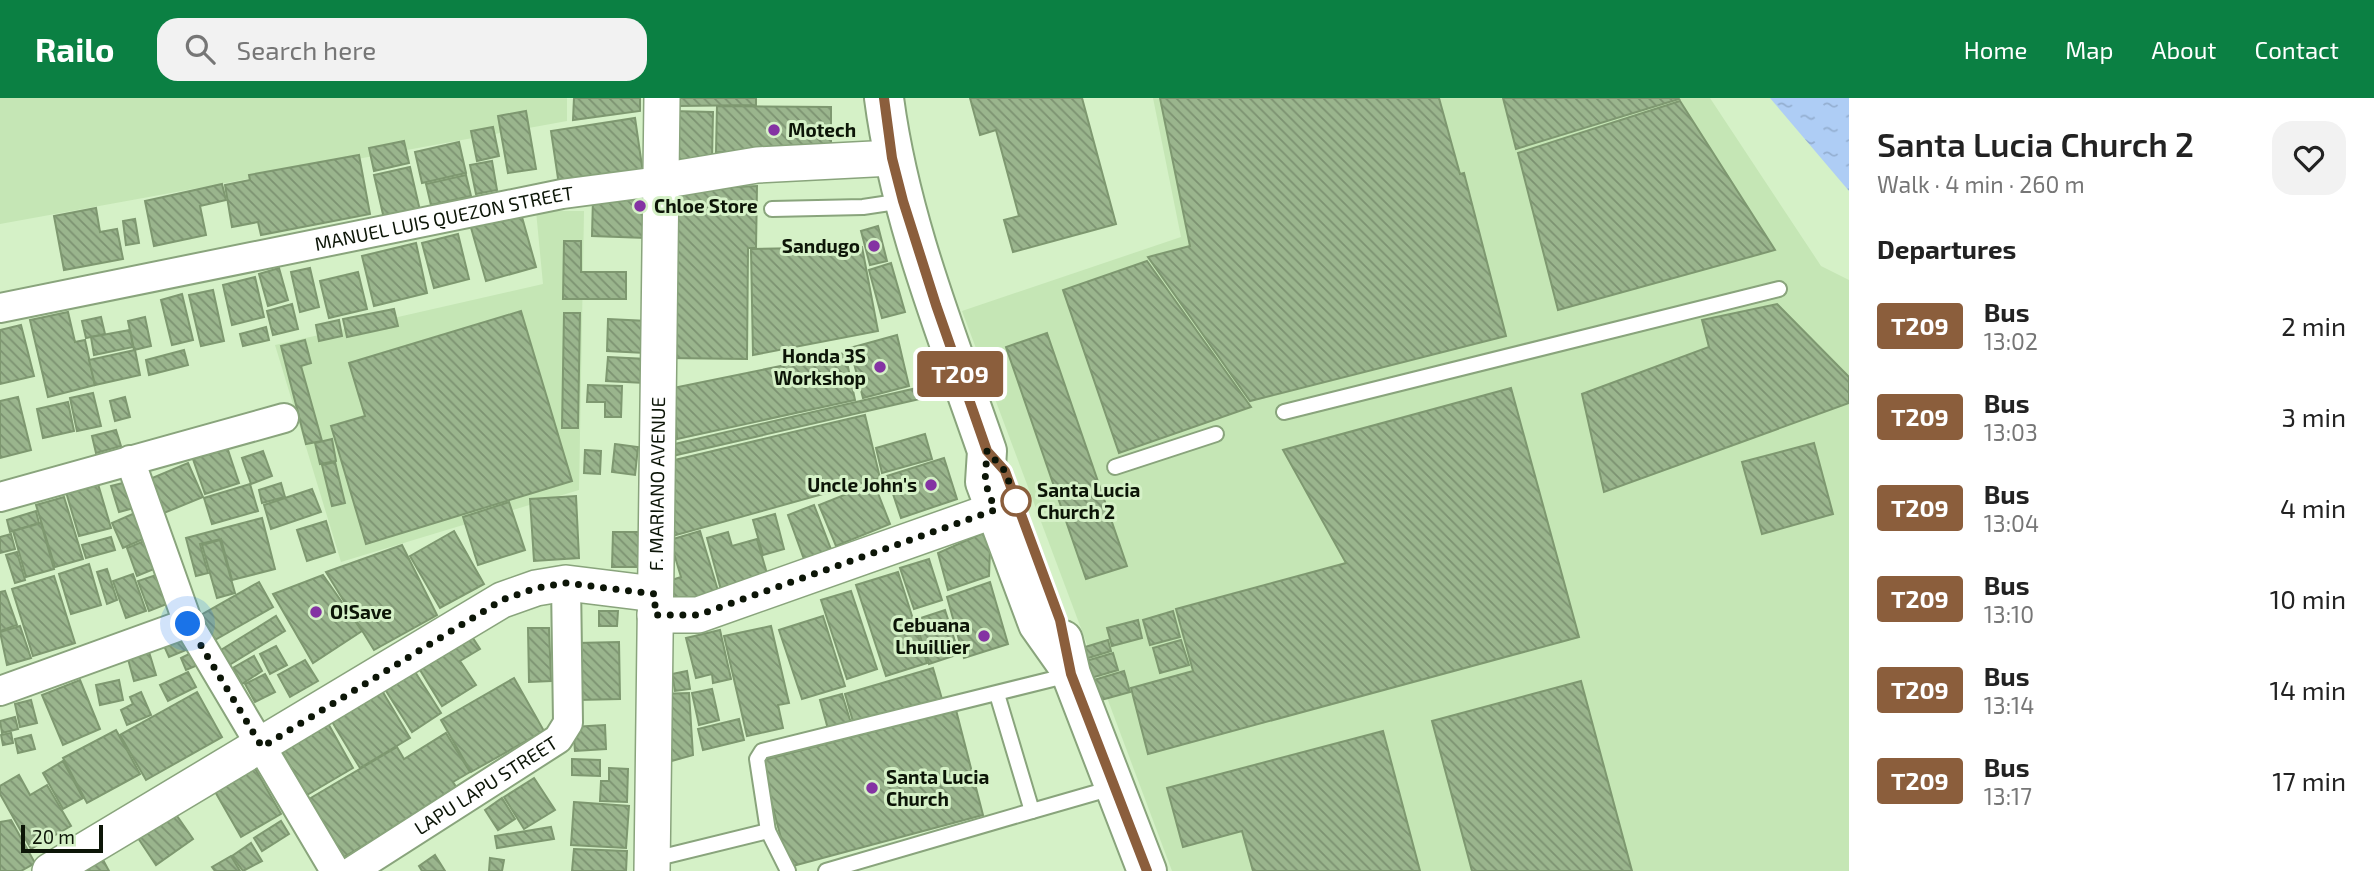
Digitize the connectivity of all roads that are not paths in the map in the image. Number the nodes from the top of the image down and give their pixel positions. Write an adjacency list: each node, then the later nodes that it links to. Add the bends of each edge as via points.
1 (662, 98): 4 (street, F. MARIANO AVENUE)
2 (884, 98): 3 (main road)
3 (892, 158): 4 (street, MANUEL LUIS QUEZON STREET, via 757,165); 5 (main road)
4 (661, 181): 8 (street, MANUEL LUIS QUEZON STREET, via 562,194); 18 (street, F. MARIANO AVENUE)
5 (903, 201): 6 (lane, via 863,207); 12 (main road)
6 (772, 209)
7 (1779, 289): 9 (lane)
8 (0, 308)
9 (1284, 412)
10 (284, 418): 13 (street)
11 (1216, 435): 14 (lane)
12 (987, 451): 16 (main road, via 985,482); 20 (main road, via 1005,471 1060,620)
13 (130, 460): 15 (street); 19 (street)
14 (1115, 467)
15 (0, 497)
16 (995, 510): 18 (street, via 698,615); 20 (main road, via 1038,624)
17 (566, 583): 18 (street); 23 (street, via 502,600); 30 (street, LAPU LAPU STREET, via 568,723 558,738)
18 (655, 604): 27 (street, F. MARIANO AVENUE)
19 (188, 624): 21 (street); 23 (street)
20 (1069, 670): 22 (lane); 24 (main road)
21 (0, 691)
22 (997, 694): 25 (lane); 26 (lane, via 762,751 757,759)
23 (262, 747): 28 (street); 29 (street)
24 (1113, 788): 25 (lane); 33 (main road)
25 (1032, 811): 32 (lane)
26 (768, 831): 27 (lane); 31 (lane)
27 (652, 865)
28 (50, 871)
29 (335, 871)
30 (352, 871)
31 (788, 871)
32 (826, 871)
33 (1147, 871)

